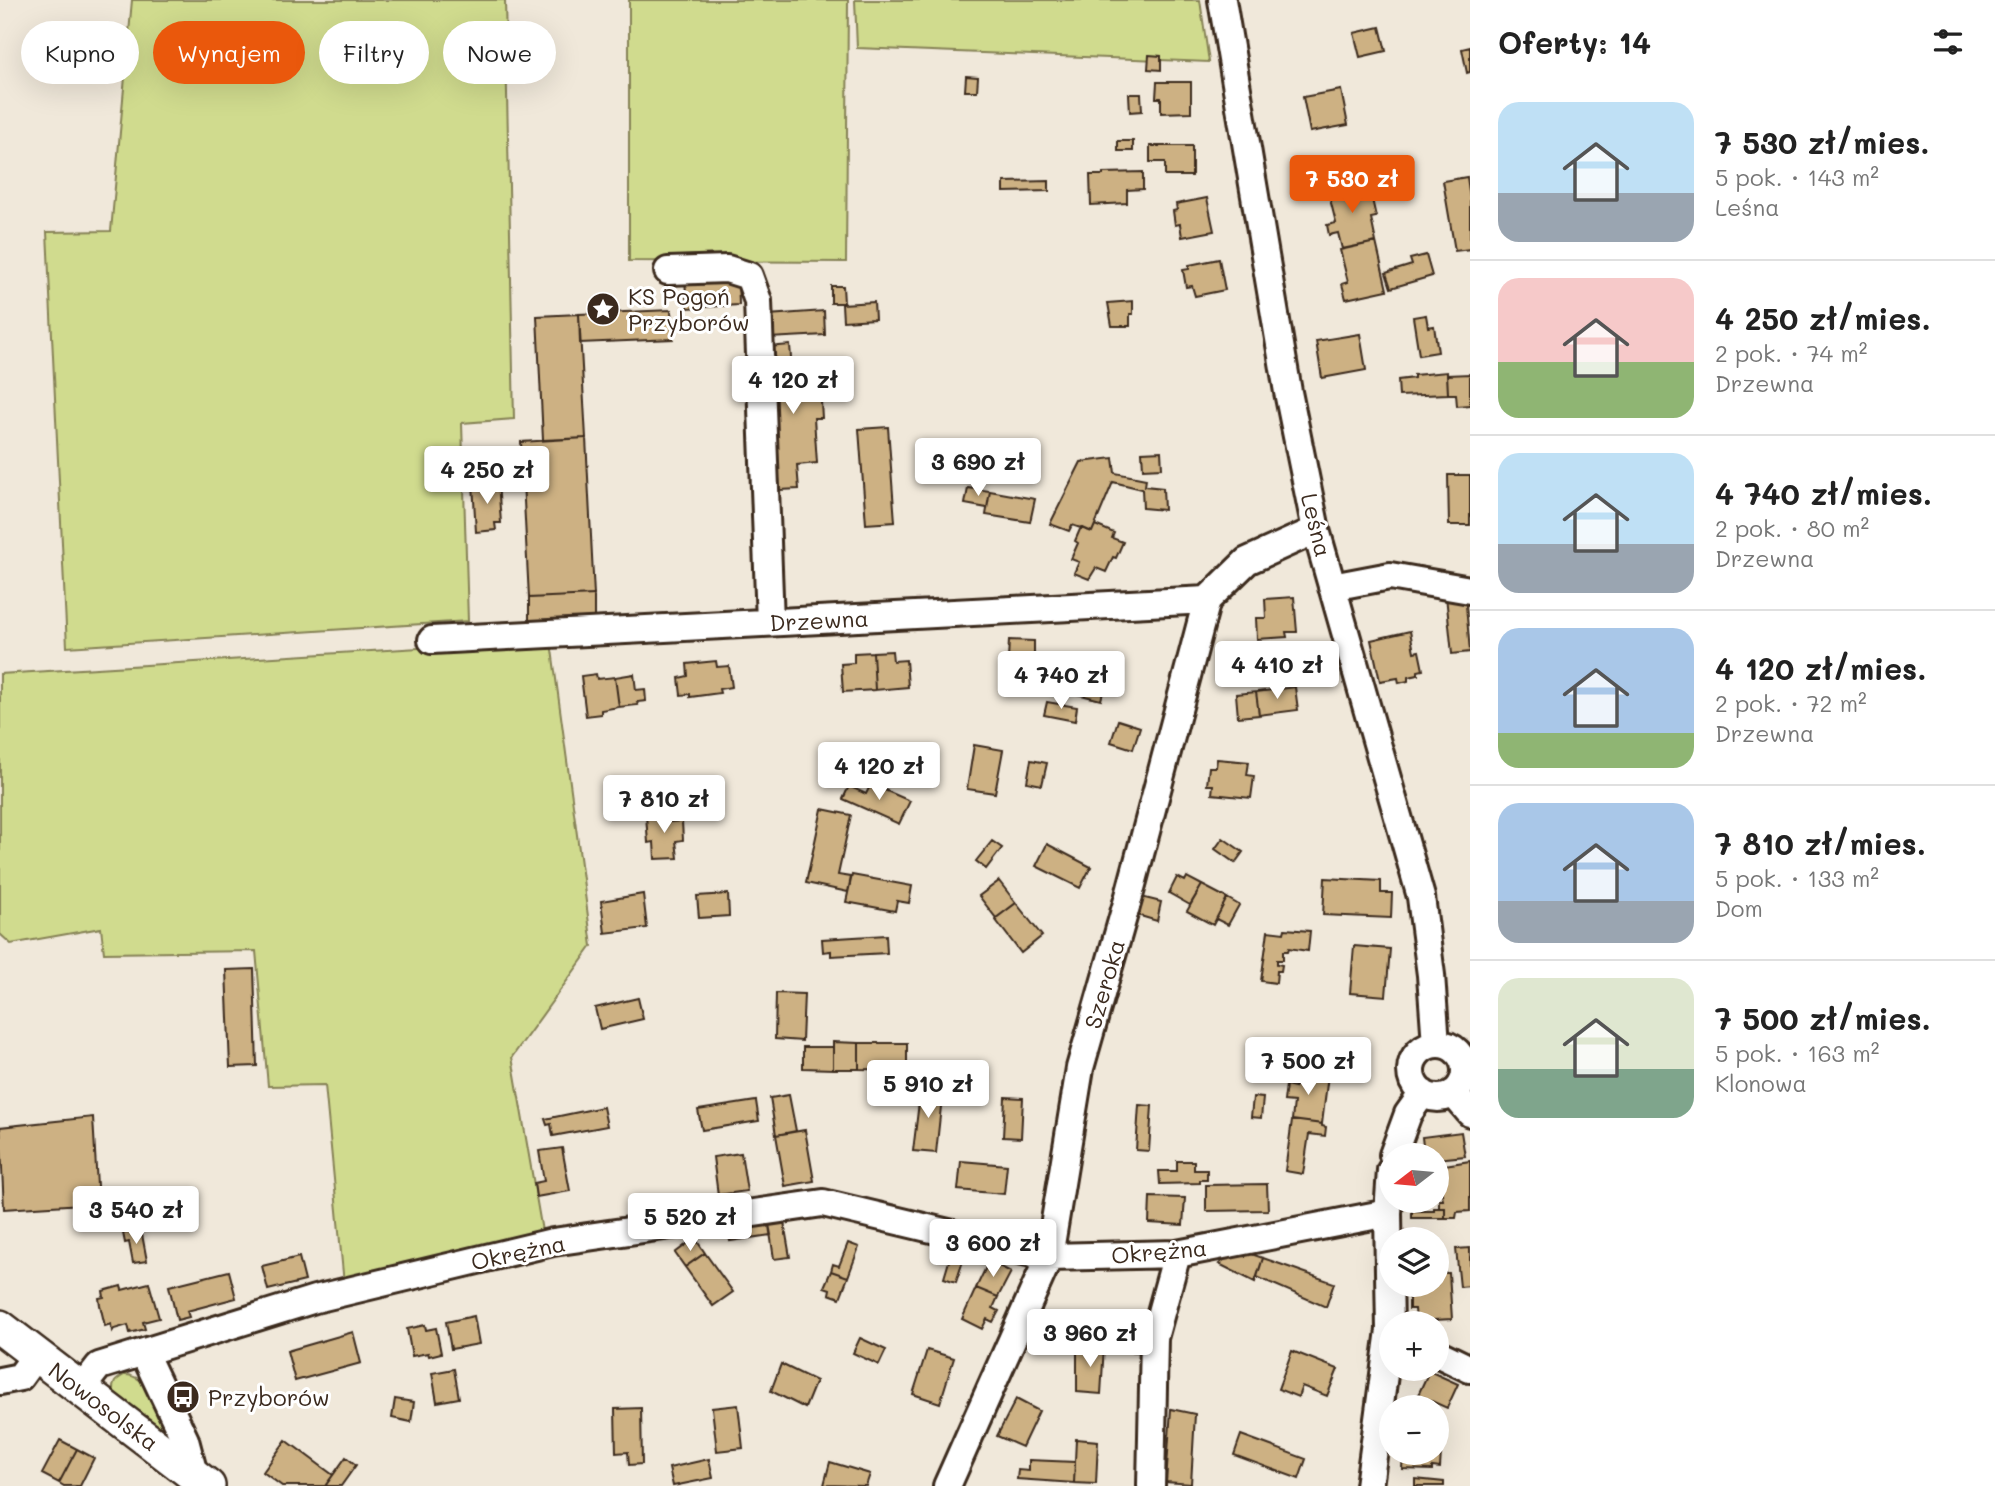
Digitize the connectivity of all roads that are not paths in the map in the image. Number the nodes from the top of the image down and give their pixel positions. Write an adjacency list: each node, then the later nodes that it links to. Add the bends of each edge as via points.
1 (1222, 0): 3 (street, Leśna)
2 (668, 271): 7 (street, via 727,269 749,275 758,301)
3 (1316, 530): 4 (street, Leśna); 6 (street, via 1247,561)
4 (1332, 587): 5 (street, via 1390,576); 9 (street, Leśna, via 1422,897)
5 (1470, 590)
6 (1207, 600): 7 (street, Drzewna); 16 (street, Szeroka, via 1080,1068)
7 (770, 622): 8 (street, Drzewna)
8 (432, 640)
9 (1436, 1044): 10 (street, via 1421,1050 1412,1064 1412,1080); 11 (street, via 1452,1049 1463,1062 1463,1080)
10 (1423, 1093): 11 (street, via 1438,1098); 13 (street, via 1408,1114)
11 (1453, 1093): 12 (street)
12 (1470, 1113)
13 (1397, 1143)
14 (1388, 1213): 15 (street, Okrężna); 17 (street)
15 (1177, 1254): 16 (street, Okrężna); 28 (street, via 1154,1338)
16 (1049, 1257): 19 (street, Okrężna, via 823,1203 553,1242 315,1300); 27 (street, Szeroka)
17 (1391, 1311)
18 (0, 1327): 20 (main road, Nowosolska)
19 (145, 1353): 25 (street, Okrężna, via 99,1366); 26 (street)
20 (36, 1354): 23 (street, via 20,1377); 25 (main road, Nowosolska)
21 (1449, 1359): 22 (street)
22 (1470, 1369)
23 (0, 1381)
24 (1384, 1381): 29 (street)
25 (81, 1389): 26 (main road, Nowosolska)
26 (201, 1480)
27 (947, 1486)
28 (1151, 1486)
29 (1369, 1486)

